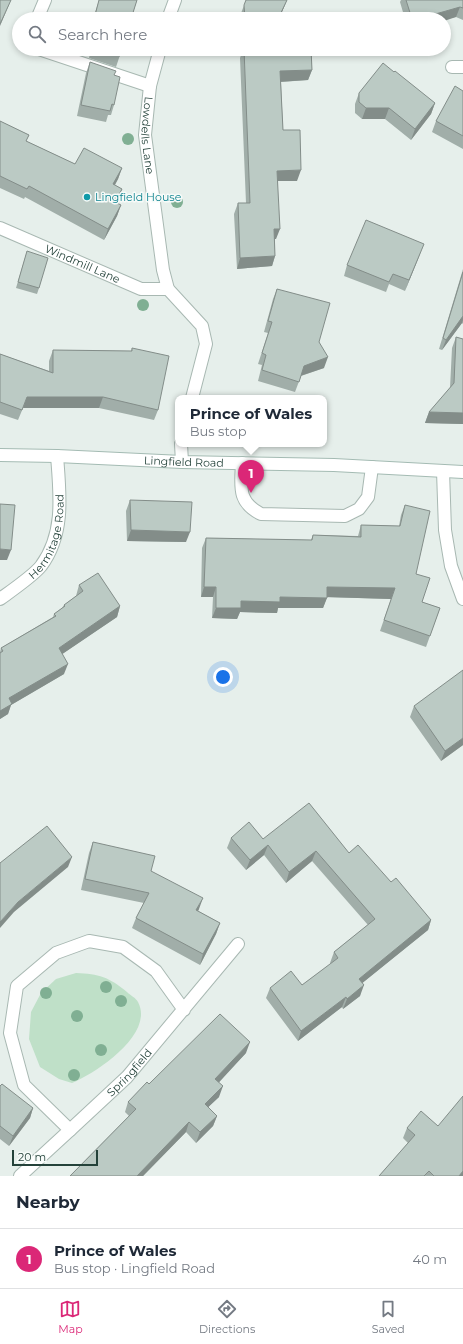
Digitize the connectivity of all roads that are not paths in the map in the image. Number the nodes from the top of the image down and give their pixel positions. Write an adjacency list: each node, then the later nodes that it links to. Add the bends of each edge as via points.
1 (45, 0): 3 (street)
2 (174, 0): 4 (street)
3 (40, 12)
4 (170, 12)
5 (60, 56): 7 (street)
6 (158, 56): 7 (street, Lowdells Lane)
7 (150, 86): 9 (street, Lowdells Lane, via 145,135 163,270)
8 (0, 228): 9 (street, Windmill Lane, via 141,289)
9 (168, 289): 10 (street, Lowdells Lane, via 202,326 206,344)
10 (193, 395)
11 (181, 447): 14 (street)
12 (0, 455): 13 (street, Lingfield Road)
13 (56, 456): 14 (street, Lingfield Road); 19 (street, Hermitage Road, via 60,500 58,526 50,549 40,567)
14 (182, 462): 15 (street, Lingfield Road)
15 (242, 463): 16 (street, Lingfield Road); 16 (street, via 241,490 244,500 261,514 345,516 359,509 368,497)
16 (372, 467): 17 (street, Lingfield Road)
17 (443, 471): 18 (street, Lingfield Road); 20 (street, via 445,530 451,566)
18 (463, 472)
19 (0, 599)
20 (463, 599)
21 (238, 944): 22 (street, Springfield)
22 (184, 1010): 23 (street, Springfield, via 127,1077); 23 (street, via 156,971 123,947 89,941 56,953 17,986 10,1033 24,1085)
23 (70, 1130): 24 (street, Springfield)
24 (20, 1176)

